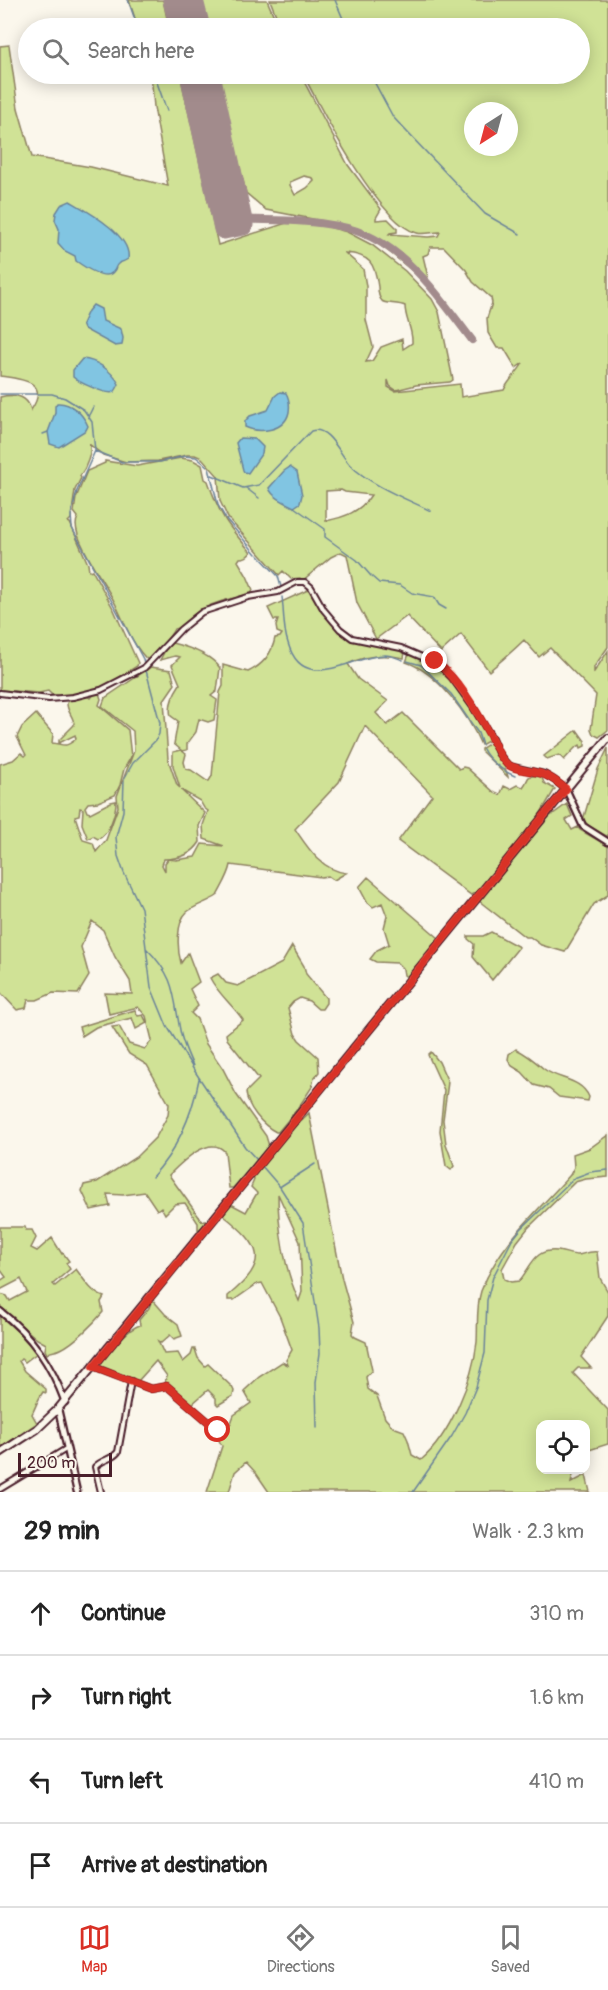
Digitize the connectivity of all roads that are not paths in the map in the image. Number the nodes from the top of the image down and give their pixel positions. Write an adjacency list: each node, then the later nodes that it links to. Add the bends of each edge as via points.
1 (0, 693): 3 (street, via 49,699 101,690 144,668 181,628 202,612 305,582 324,610 352,638 401,648 438,664 473,707 507,764 544,774)
2 (608, 738): 3 (main road)
3 (566, 789): 4 (street, via 583,826); 6 (main road)
4 (608, 842)
5 (0, 1311): 8 (street, via 42,1354)
6 (93, 1367): 7 (street); 8 (main road)
7 (131, 1381): 10 (street, via 151,1389 167,1386); 15 (street, via 118,1452 96,1467)
8 (64, 1402): 9 (main road)
9 (58, 1409): 11 (street); 12 (main road, via 37,1429)
10 (218, 1430)
11 (66, 1449): 13 (street); 14 (street)
12 (0, 1453)
13 (0, 1490)
14 (76, 1492)
15 (101, 1492)

